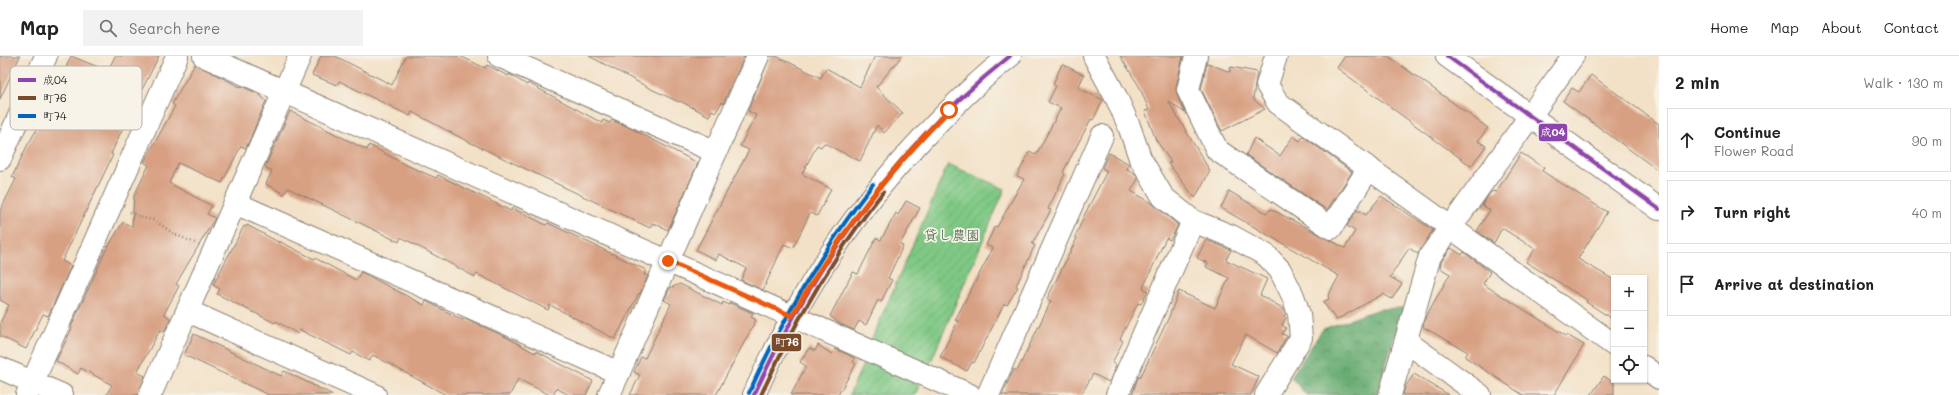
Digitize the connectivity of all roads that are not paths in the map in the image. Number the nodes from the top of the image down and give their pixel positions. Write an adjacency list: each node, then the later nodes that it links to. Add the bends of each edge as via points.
1 (46, 56): 13 (street)
2 (177, 56): 34 (street)
3 (204, 56): 14 (street)
4 (300, 56): 14 (street)
5 (499, 56): 18 (street)
6 (758, 56): 18 (street)
7 (1094, 56): 23 (street, via 1117,99 1140,158 1153,182 1163,197)
8 (1196, 56): 20 (street, via 1188,90 1217,150 1331,228)
9 (1276, 56): 20 (street, via 1267,85 1278,102)
10 (1447, 56): 15 (street)
11 (1573, 56): 15 (street)
12 (998, 60): 27 (street, via 916,144 878,188 835,245)
13 (42, 66)
14 (284, 92): 21 (street); 25 (street)
15 (1531, 116): 22 (street); 24 (street)
16 (13, 130): 19 (street)
17 (1102, 136): 41 (street)
18 (716, 152): 25 (street)
19 (0, 159)
20 (1369, 168): 24 (street)
21 (235, 203): 26 (street); 32 (street)
22 (1659, 209)
23 (1194, 220): 42 (street); 43 (street, via 1266,255 1280,270 1293,296 1299,314 1301,338)
24 (1451, 226): 28 (street, via 1430,256); 29 (street)
25 (668, 261): 27 (street); 32 (street)
26 (188, 311): 36 (street); 37 (street)
27 (792, 316): 39 (street); 40 (street)
28 (1407, 342): 44 (street); 45 (street)
29 (1611, 343)
30 (0, 368): 34 (street)
31 (1647, 369): 33 (street)
32 (619, 372): 38 (street)
33 (1659, 378)
34 (30, 389): 35 (street)
35 (62, 395)
36 (150, 395)
37 (375, 395)
38 (609, 395)
39 (754, 395)
40 (970, 395)
41 (988, 395)
42 (1117, 395)
43 (1266, 395)
44 (1390, 395)
45 (1480, 395)

